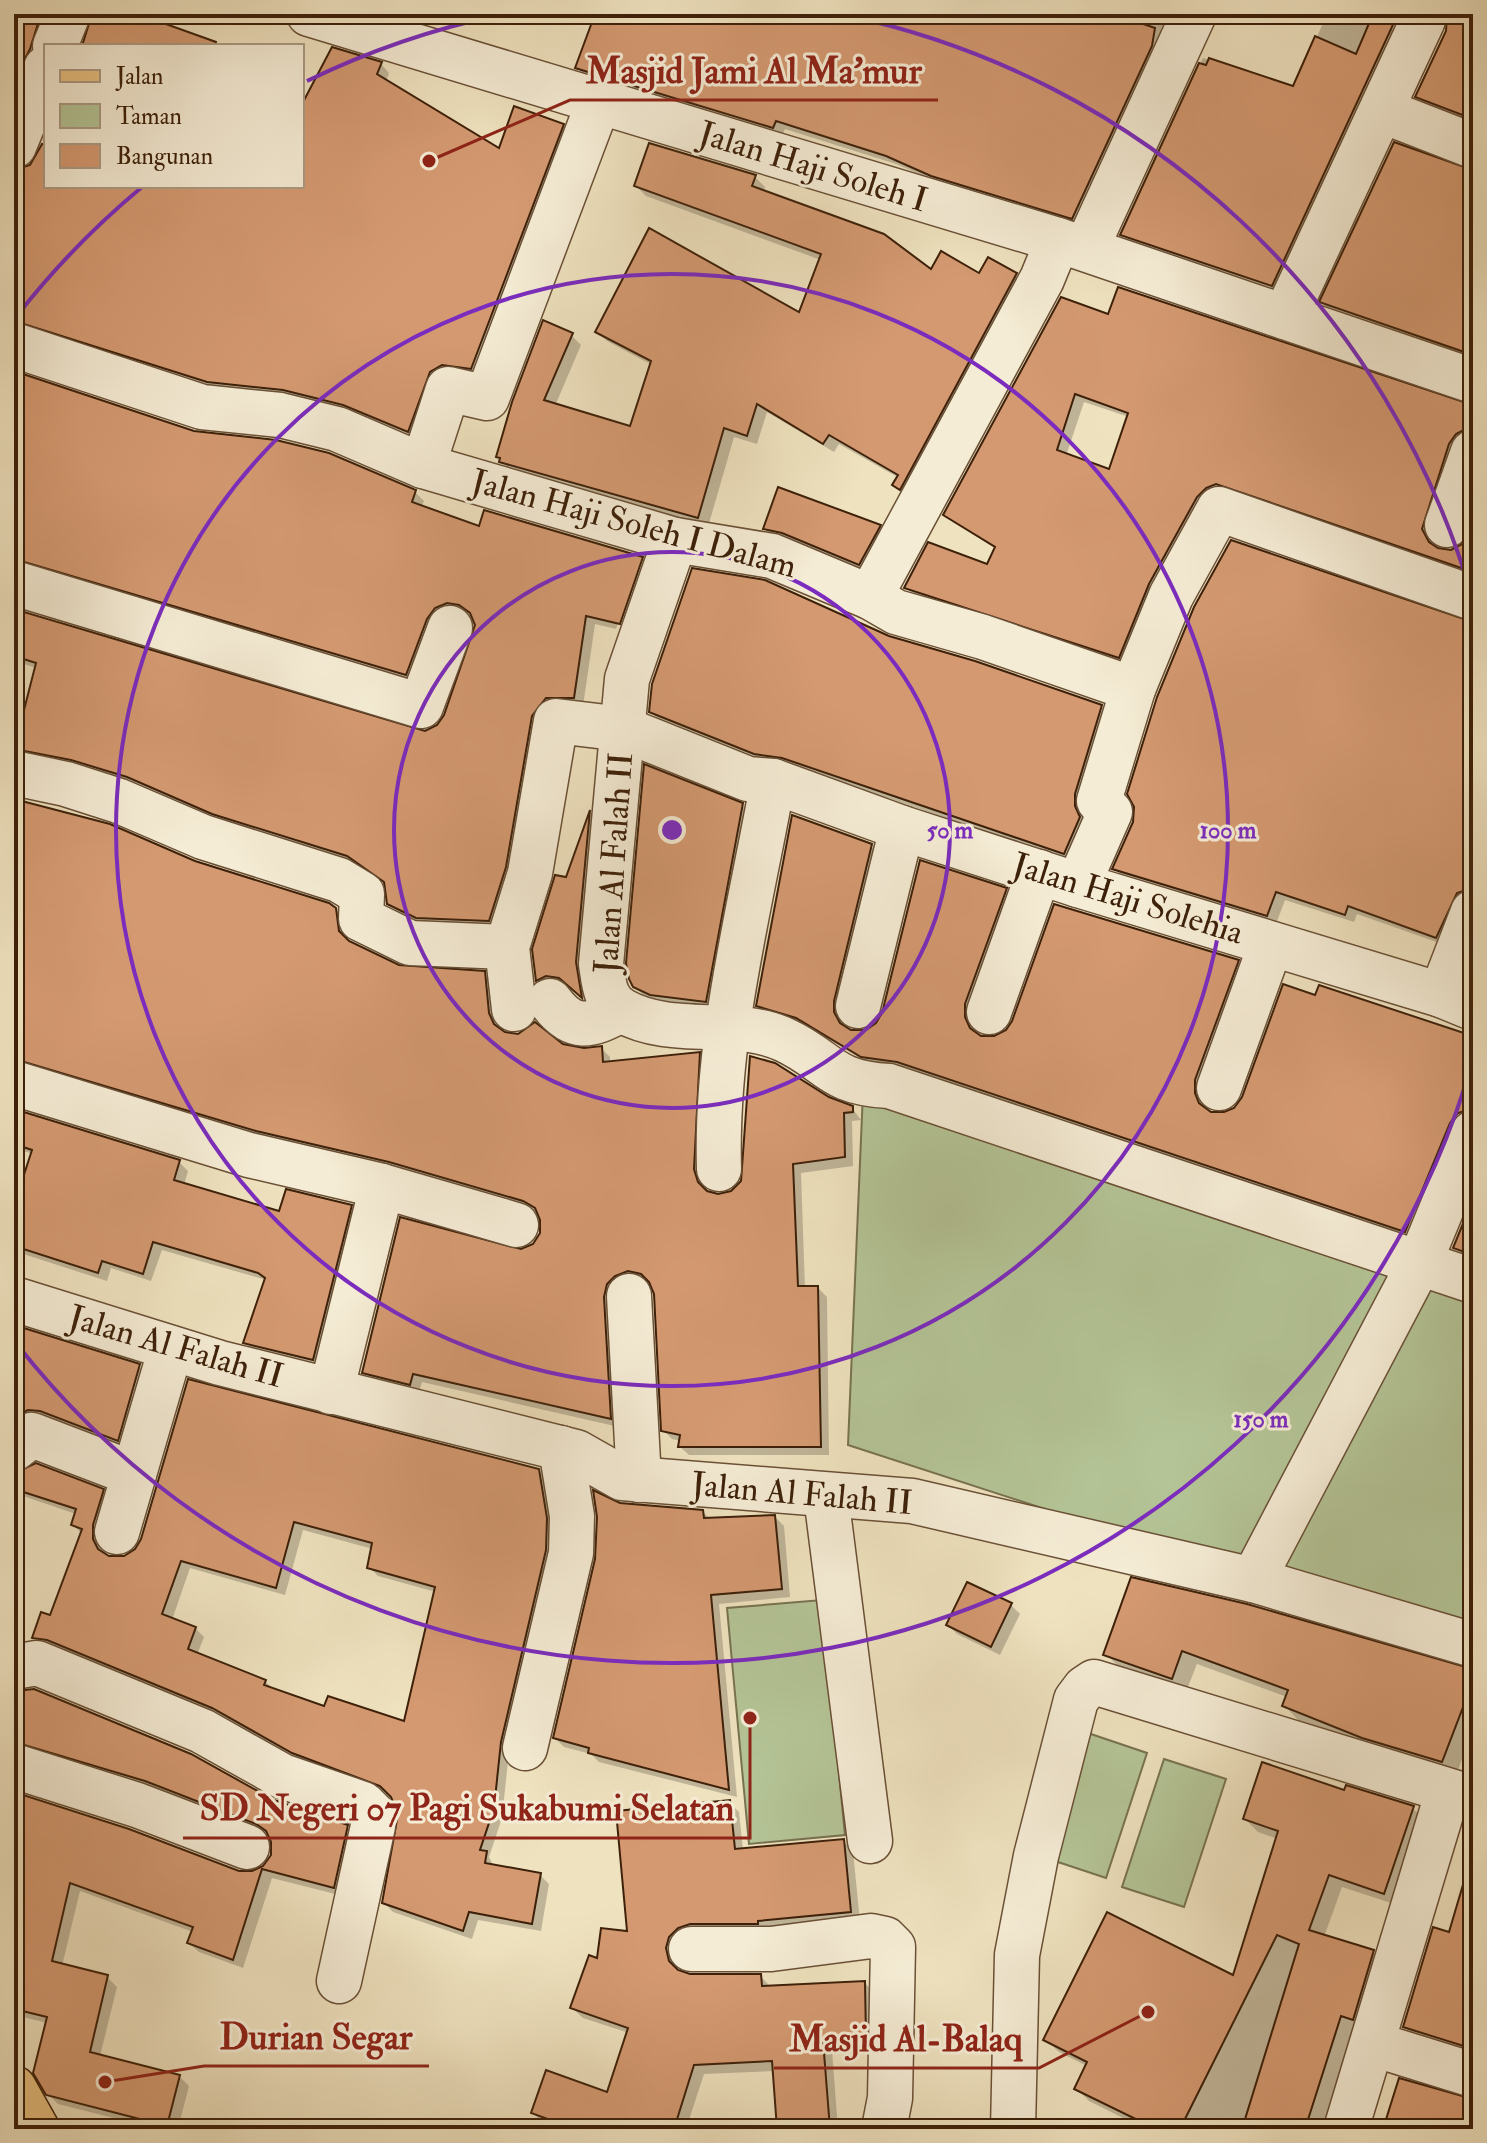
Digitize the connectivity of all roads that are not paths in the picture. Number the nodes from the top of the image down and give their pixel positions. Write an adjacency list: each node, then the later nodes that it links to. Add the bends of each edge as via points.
1 (68, 14): 6 (street)
2 (309, 14): 5 (street, Jalan Haji Soleh I)
3 (1193, 14): 12 (street)
4 (1423, 20): 9 (street)
5 (402, 27): 8 (street, Jalan Haji Soleh I)
6 (56, 44)
7 (44, 73): 10 (street)
8 (599, 101): 12 (street, Jalan Haji Soleh I); 17 (street, Jalan Haji Soleh I Dalam, via 487,398 448,389)
9 (1383, 111): 11 (street); 13 (street)
10 (14, 146)
11 (1473, 146)
12 (1072, 244): 13 (street, Jalan Haji Soleh I); 21 (street, via 1042,279)
13 (1285, 317): 15 (street, Jalan Haji Soleh I)
14 (14, 345): 17 (street, Jalan Haji Soleh I Dalam, via 202,407 280,415 337,429)
15 (1473, 381)
16 (1473, 452): 18 (street)
17 (423, 466): 19 (street, Jalan Haji Soleh I Dalam)
18 (1447, 525)
19 (675, 540): 21 (street, Jalan Haji Soleh I Dalam, via 772,556); 25 (street, Jalan Al Falah II, via 627,679)
20 (14, 583): 23 (street, via 421,706)
21 (870, 597): 24 (street, Jalan Haji Soleh I Dalam, via 896,612)
22 (1473, 598): 24 (street, via 1219,509 1171,596)
23 (450, 628)
24 (1133, 689): 29 (street, via 1099,801 1110,812)
25 (623, 729): 27 (street, Jalan Haji Solehia, via 748,779); 32 (street, Jalan Haji Solehia, via 556,721 530,873); 35 (street, Jalan Al Falah II, via 601,964 607,997)
26 (14, 773): 32 (street, via 92,793 203,837 339,880 362,894 361,919 410,943)
27 (773, 781): 28 (street, Jalan Haji Solehia); 37 (street)
28 (902, 828): 29 (street, Jalan Haji Solehia); 34 (street)
29 (1058, 878): 31 (street, Jalan Haji Solehia); 36 (street)
30 (1473, 912): 33 (street)
31 (1271, 944): 33 (street, Jalan Haji Solehia); 39 (street)
32 (507, 947): 35 (street, via 532,1005 581,1024 597,1023)
33 (1457, 1002)
34 (858, 1006)
35 (621, 1010): 37 (street, Jalan Al Falah II, via 694,1028)
36 (989, 1012)
37 (727, 1028): 41 (street, via 717,1103); 44 (street, Jalan Al Falah II, via 784,1039 836,1076 889,1086)
38 (14, 1083): 42 (street, via 249,1155)
39 (1219, 1088)
40 (1473, 1133): 44 (street)
41 (719, 1169)
42 (382, 1186): 43 (street); 49 (street)
43 (516, 1225)
44 (1419, 1264): 45 (street, Jalan Al Falah II); 56 (street)
45 (1473, 1281)
46 (629, 1296): 53 (street)
47 (14, 1299): 48 (street, Jalan Al Falah II)
48 (171, 1348): 49 (street, Jalan Al Falah II); 52 (street)
49 (331, 1392): 50 (street, Jalan Al Falah II)
50 (561, 1448): 53 (street, Jalan Al Falah II, via 622,1478); 59 (street, via 572,1516 571,1553)
51 (14, 1449): 52 (street, via 32,1435)
52 (134, 1474): 55 (street)
53 (639, 1480): 54 (street, Jalan Al Falah II)
54 (841, 1498): 56 (street, Jalan Al Falah II, via 912,1501); 62 (street)
55 (117, 1532)
56 (1253, 1580): 57 (street, Jalan Al Falah II)
57 (1473, 1645)
58 (14, 1667): 65 (street, via 37,1663 202,1731 282,1776 363,1804 373,1814 373,1826)
59 (525, 1748)
60 (14, 1766): 63 (street)
61 (1460, 1794): 66 (street); 71 (street, via 1094,1682 1085,1688 1076,1700 1057,1771 1017,1955)
62 (870, 1841)
63 (247, 1847)
64 (691, 1949): 70 (street, via 771,1949 871,1936 885,1939 893,1947 890,2098)
65 (339, 1981)
66 (1373, 2044): 67 (street); 72 (street)
67 (1473, 2075)
68 (14, 2088): 69 (main road)
69 (37, 2129)
70 (884, 2129)
71 (1013, 2129)
72 (1346, 2129)

